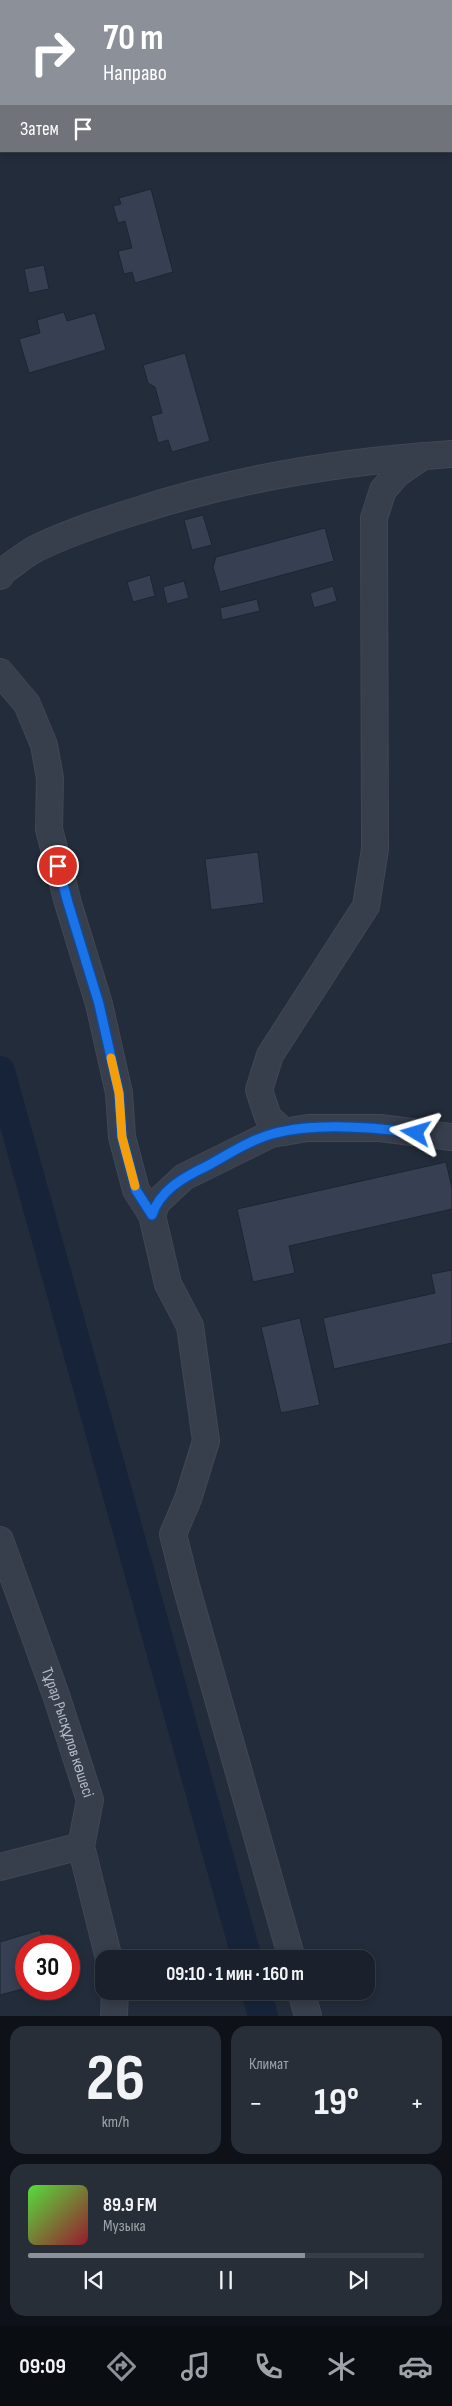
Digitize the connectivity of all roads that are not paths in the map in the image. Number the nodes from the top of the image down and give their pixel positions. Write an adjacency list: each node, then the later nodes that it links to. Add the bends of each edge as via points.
1 (452, 454): 2 (street)
2 (423, 456): 3 (street, via 277,474 175,498 96,524 36,549); 5 (street, via 397,474 383,490 374,518 375,849 366,906 270,1055 259,1090 268,1117)
3 (0, 576)
4 (0, 672): 7 (street, via 27,704 44,745 50,778 49,828 99,1004 119,1093 124,1146 136,1190)
5 (284, 1132): 6 (street, via 308,1128 380,1128); 7 (street, via 271,1134 184,1177 156,1202)
6 (452, 1137)
7 (152, 1215): 12 (street, via 168,1284 190,1326 206,1441 173,1534)
8 (0, 1540): 9 (street, Тұрар Рысқұлов көшесі, via 90,1800)
9 (81, 1846): 10 (street); 11 (street, Тұрар Рысқұлов көшесі)
10 (0, 1867)
11 (107, 1950)
12 (289, 1950)
13 (115, 2000): 15 (street)
14 (304, 2000): 16 (street)
15 (114, 2016)
16 (308, 2016)

